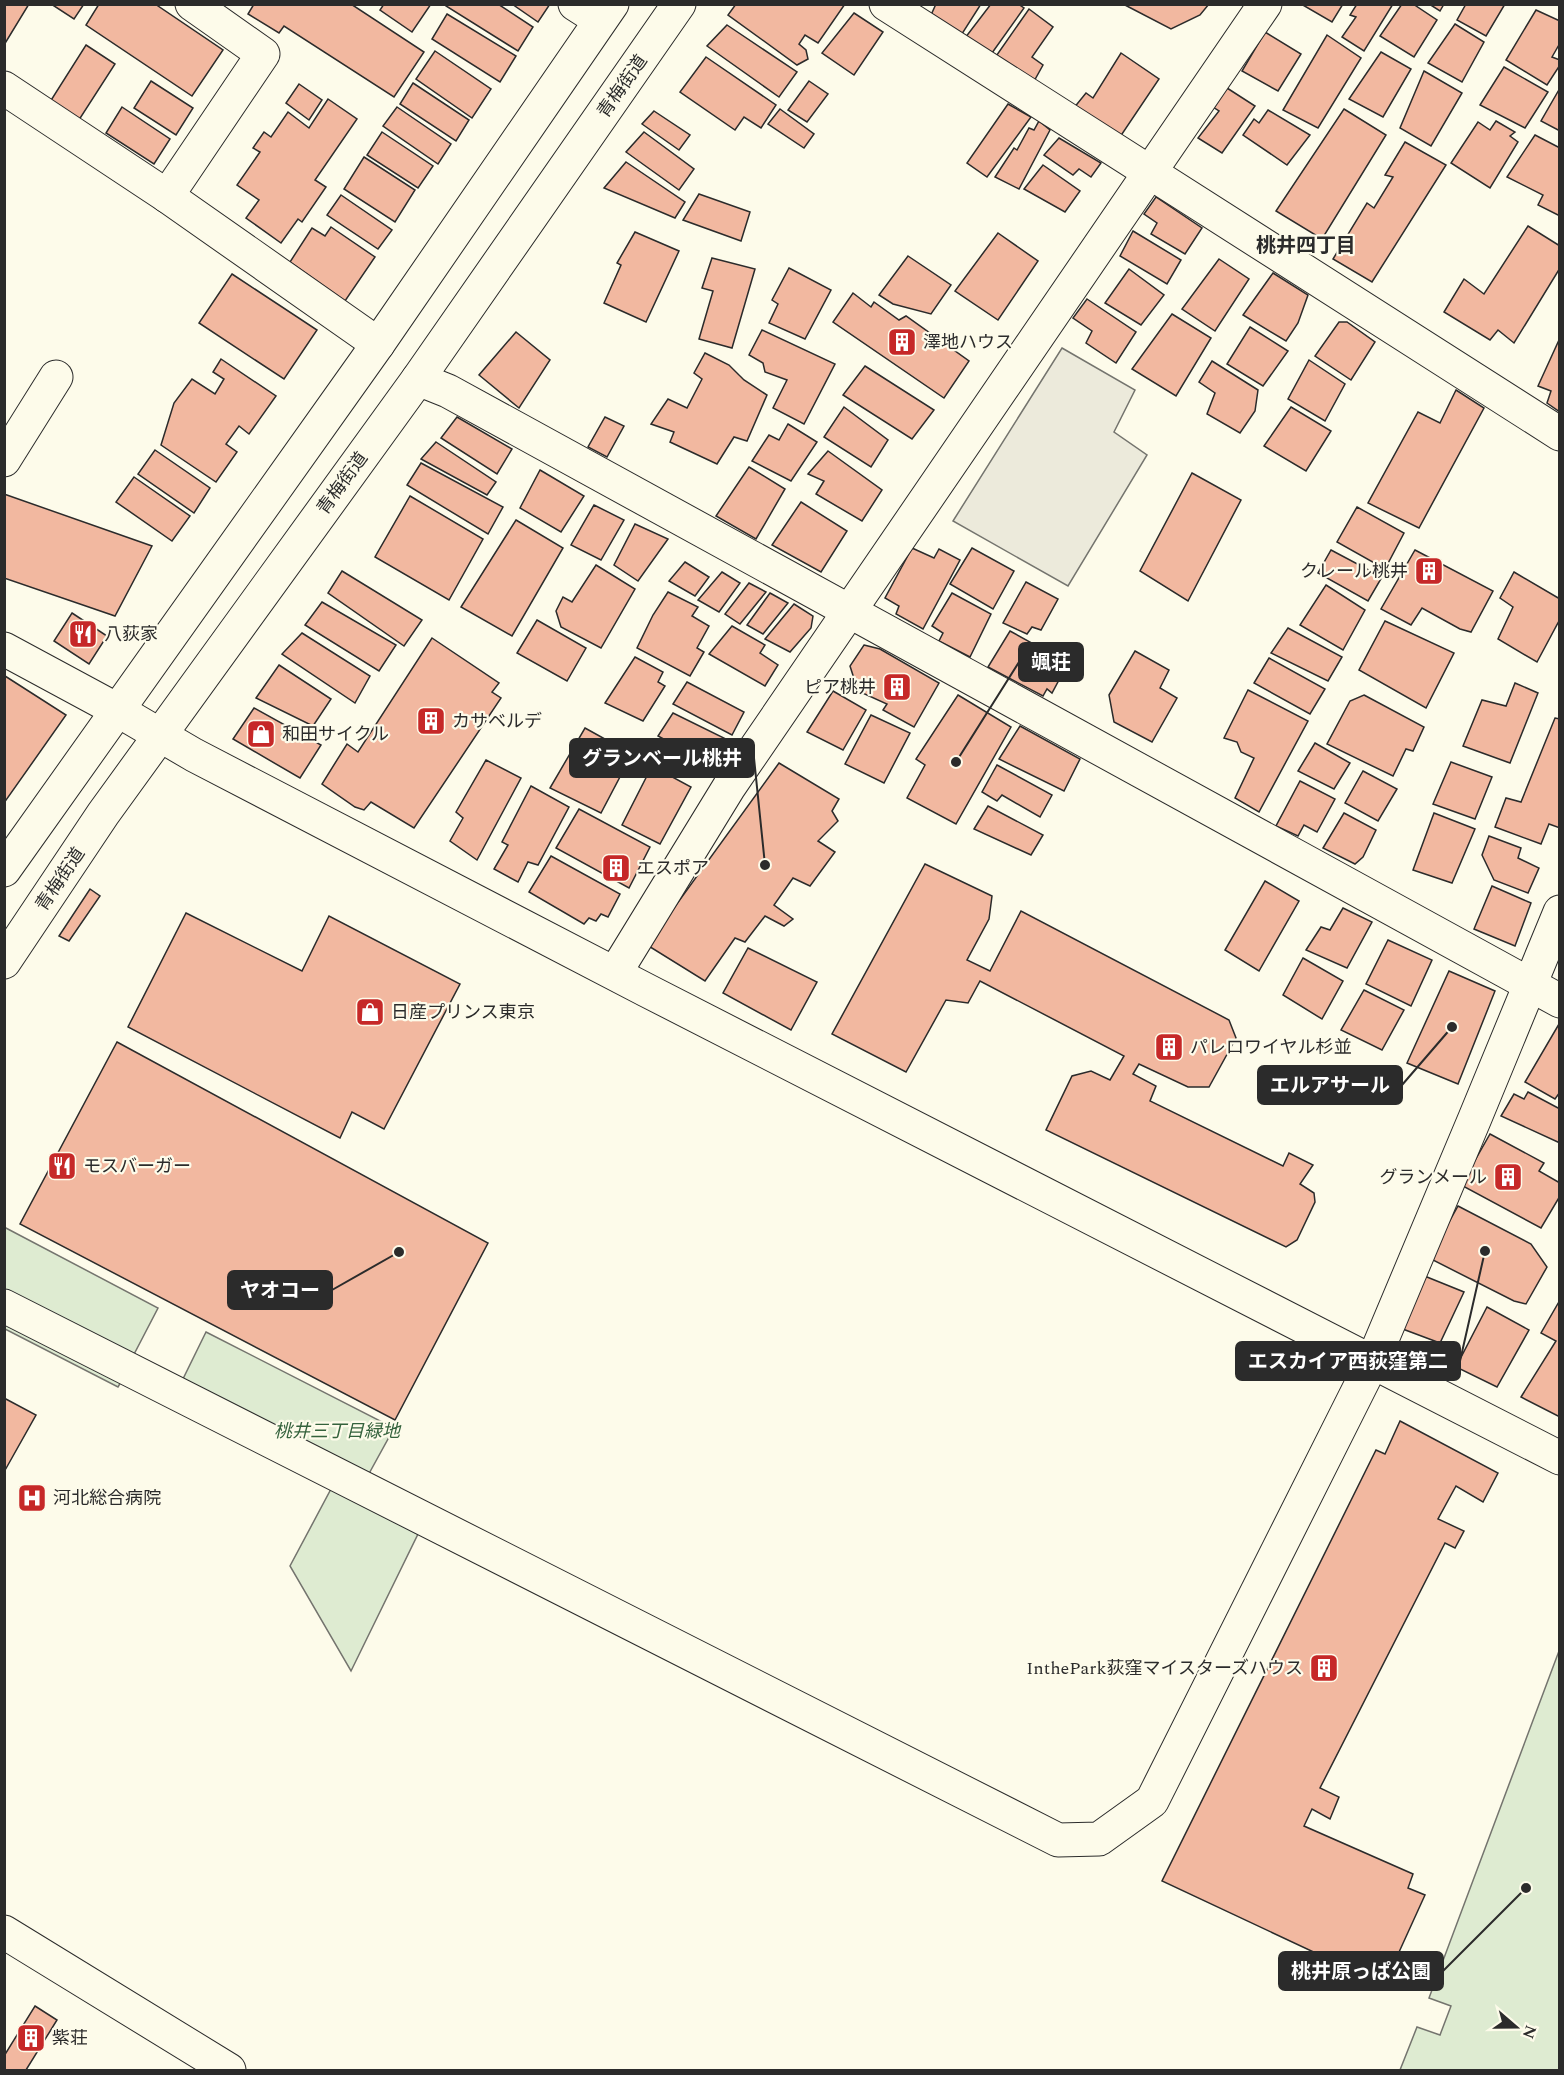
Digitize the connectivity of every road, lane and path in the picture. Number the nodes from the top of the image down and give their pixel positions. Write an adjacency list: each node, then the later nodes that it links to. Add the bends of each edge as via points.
1 (192, 4): 8 (street, via 263,54)
2 (679, 4): 11 (street, 青梅街道)
3 (886, 4): 7 (street)
4 (1265, 4): 7 (street)
5 (596, 10): 9 (street)
6 (4, 88): 8 (street)
7 (1150, 174): 12 (street); 14 (street)
8 (167, 196): 9 (street)
9 (378, 344): 16 (street)
10 (56, 377): 13 (street)
11 (418, 379): 14 (street, via 448,391); 17 (street, 青梅街道)
12 (1560, 434)
13 (4, 460)
14 (850, 612): 21 (street, via 729,787); 22 (street)
15 (4, 649): 16 (street)
16 (119, 711): 17 (street); 18 (street)
17 (160, 736): 20 (street, 青梅街道); 21 (street)
18 (4, 870)
19 (1560, 912): 22 (street)
20 (4, 962)
21 (615, 974): 25 (street)
22 (1530, 985): 23 (street); 25 (street)
23 (1560, 1001)
24 (4, 1306): 25 (street, via 1058,1840 1099,1839 1152,1801)
25 (1372, 1363): 26 (street)
26 (1560, 1458)
27 (4, 1932): 28 (street)
28 (229, 2070)

